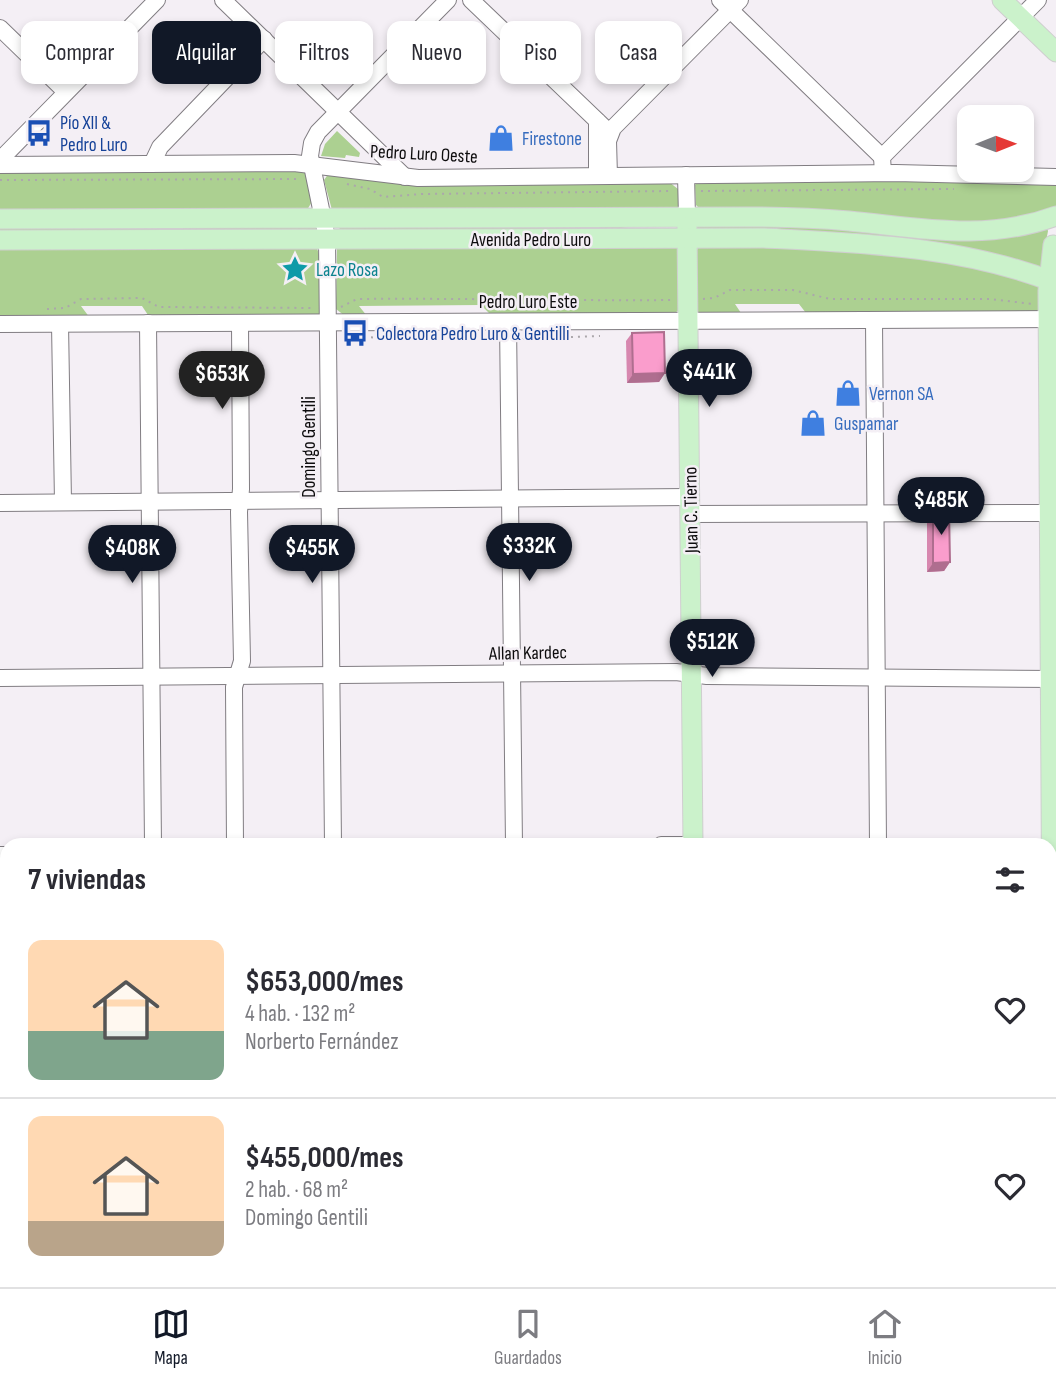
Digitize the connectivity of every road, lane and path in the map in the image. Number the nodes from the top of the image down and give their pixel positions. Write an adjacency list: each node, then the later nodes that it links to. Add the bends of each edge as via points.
1 (157, 0): 12 (street)
2 (223, 0): 10 (street)
3 (448, 0): 13 (street)
4 (471, 0): 14 (street)
5 (1002, 0): 8 (main road)
6 (1038, 0): 8 (street)
7 (730, 3): 15 (street); 18 (street)
8 (1020, 18): 11 (main road); 18 (street)
9 (0, 28): 12 (street)
10 (264, 39): 13 (street); 17 (street, via 159,148)
11 (1056, 52)
12 (66, 92): 16 (street)
13 (338, 111): 19 (street, via 313,139); 22 (street)
14 (597, 121): 15 (street); 21 (street)
15 (610, 133): 21 (street)
16 (0, 162): 17 (street, Pedro Luro Oeste)
17 (152, 164): 19 (street, Pedro Luro Oeste, via 294,163)
18 (883, 165): 20 (street, Pedro Luro Oeste); 23 (street, Pedro Luro Oeste)
19 (310, 172): 22 (street, Pedro Luro Oeste); 24 (path); 28 (street, Domingo Gentili)
20 (686, 175): 21 (street, Pedro Luro Oeste); 29 (street, Juan C. Tierno)
21 (603, 176): 22 (street, Pedro Luro Oeste)
22 (405, 177)
23 (1056, 177)
24 (0, 180)
25 (954, 189): 26 (path)
26 (695, 191)
27 (1056, 216): 29 (main road, Avenida Pedro Luro, via 979,232 821,219)
28 (324, 217): 29 (main road, Avenida Pedro Luro); 30 (main road, Avenida Pedro Luro); 31 (street, Domingo Gentili)
29 (687, 217): 32 (main road, Juan C. Tierno)
30 (0, 219)
31 (327, 238): 32 (main road, Avenida Pedro Luro); 34 (main road, Avenida Pedro Luro); 49 (street, Domingo Gentili)
32 (687, 239): 35 (main road, Avenida Pedro Luro, via 841,241 937,251); 43 (main road, Juan C. Tierno)
33 (1054, 239): 35 (main road)
34 (0, 240)
35 (1054, 277): 41 (main road)
36 (700, 299): 41 (path, via 730,290 796,290 833,299 990,299)
37 (675, 300): 38 (path, via 357,299)
38 (336, 307)
39 (320, 308): 40 (path, via 157,307 140,298 79,299 63,309)
40 (37, 309)
41 (1048, 314): 42 (street, Pedro Luro Este); 58 (main road)
42 (874, 320): 43 (street, Pedro Luro Este); 57 (street)
43 (688, 321): 44 (street, Pedro Luro Este); 56 (main road, Juan C. Tierno)
44 (508, 322): 49 (street, Pedro Luro Este); 50 (street)
45 (148, 323): 46 (street, Pedro Luro Este); 48 (street, Pedro Luro Este); 54 (street)
46 (240, 323): 49 (street, Pedro Luro Este); 52 (street)
47 (0, 324): 48 (street, Pedro Luro Este)
48 (61, 324): 53 (street)
49 (328, 324): 51 (street, Domingo Gentili)
50 (510, 498): 51 (street); 56 (street); 59 (street)
51 (329, 500): 52 (street); 61 (street, Domingo Gentili)
52 (240, 501): 54 (street); 62 (street, via 242,661)
53 (63, 502): 54 (street); 55 (street)
54 (150, 502): 63 (street)
55 (0, 503)
56 (690, 505): 57 (street); 60 (main road, Juan C. Tierno)
57 (875, 513): 58 (street); 64 (street)
58 (1053, 513): 66 (main road)
59 (512, 673): 60 (street, Allan Kardec); 61 (street, Allan Kardec); 70 (street)
60 (691, 674): 64 (street, Allan Kardec); 71 (main road, Juan C. Tierno)
61 (331, 675): 62 (street, Allan Kardec); 69 (street, Domingo Gentili)
62 (238, 676): 63 (street, Allan Kardec); 68 (street, via 234,687)
63 (152, 677): 65 (street, Allan Kardec); 67 (street)
64 (877, 677): 66 (street, Allan Kardec); 72 (street)
65 (0, 678)
66 (1053, 679): 73 (main road)
67 (153, 838)
68 (234, 838)
69 (333, 838)
70 (514, 838)
71 (693, 838)
72 (878, 838)
73 (1054, 838)

